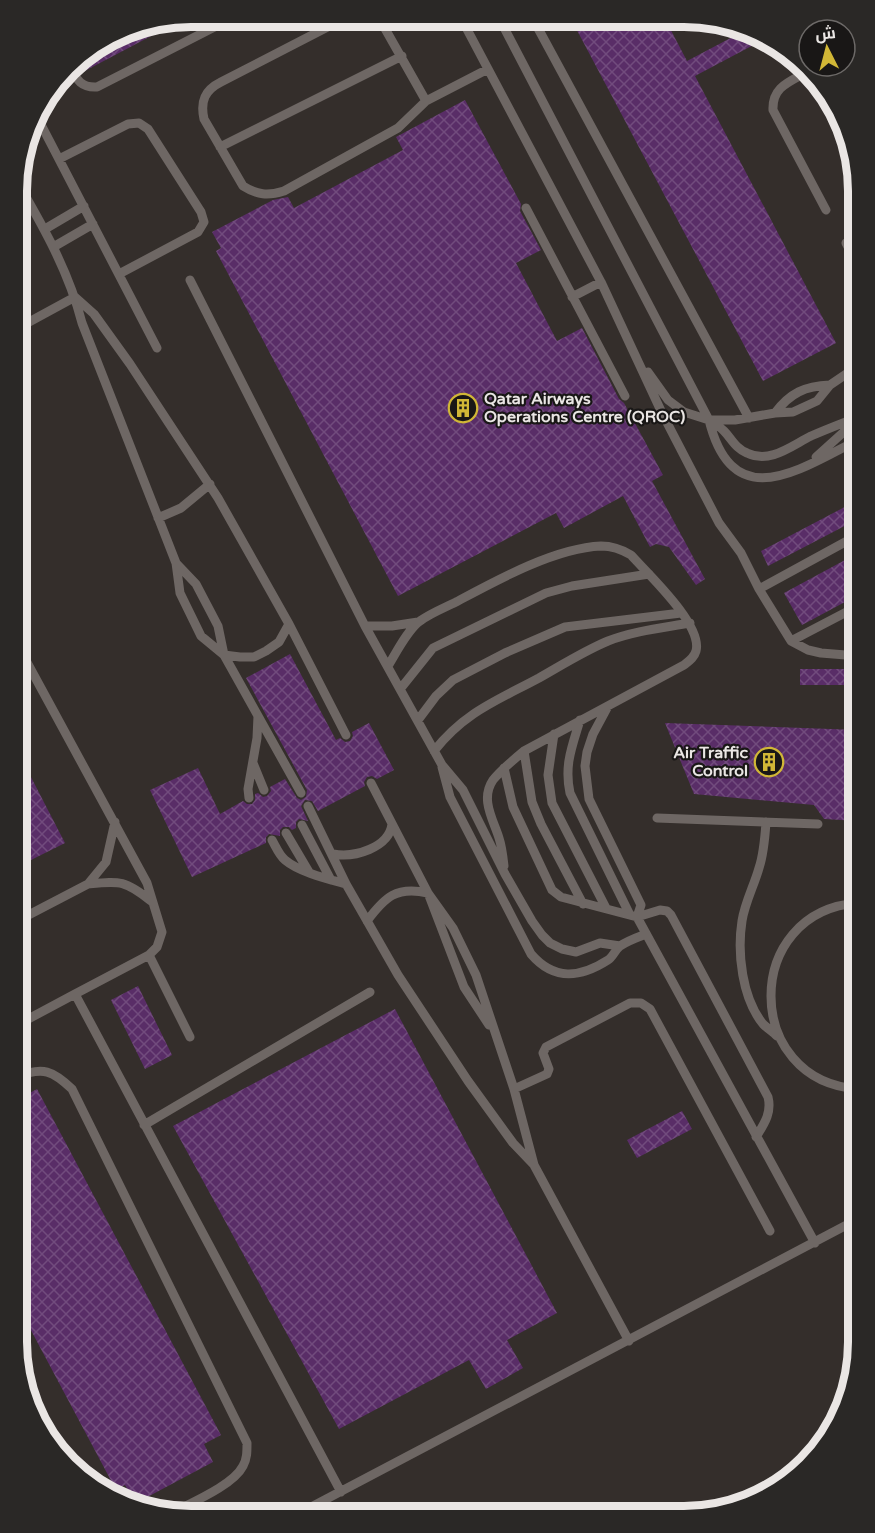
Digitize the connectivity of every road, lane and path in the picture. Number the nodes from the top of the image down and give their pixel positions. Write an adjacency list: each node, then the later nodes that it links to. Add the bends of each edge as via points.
1 (206, 27): 9 (lane, via 97,87 84,86)
2 (326, 27): 13 (lane, via 208,90 203,99 204,119)
3 (384, 27): 7 (lane)
4 (466, 27): 8 (lane)
5 (504, 27): 37 (lane)
6 (537, 27): 36 (lane)
7 (402, 56): 11 (lane); 13 (lane)
8 (488, 69): 11 (lane); 26 (lane)
9 (75, 76)
10 (797, 77): 18 (lane, via 776,92 772,110)
11 (426, 100): 13 (lane, via 398,128 273,195 252,192 243,186)
12 (41, 124): 14 (lane)
13 (220, 147)
14 (59, 159): 16 (lane); 24 (lane, via 128,124 139,123 148,129 201,212 204,222 198,232)
15 (27, 198): 20 (lane)
16 (84, 206): 19 (lane); 20 (lane)
17 (526, 208): 28 (lane)
18 (826, 210)
19 (93, 224): 22 (lane); 24 (lane)
20 (45, 229): 22 (lane)
21 (846, 243): 23 (lane)
22 (55, 246): 27 (lane)
23 (848, 247)
24 (119, 274): 30 (lane)
25 (190, 280): 53 (lane)
26 (601, 282): 28 (lane); 31 (lane)
27 (75, 297): 29 (lane); 42 (lane, via 94,314); 43 (lane)
28 (572, 297): 34 (lane)
29 (27, 323)
30 (158, 348)
31 (636, 354): 37 (lane, via 668,400); 47 (lane, via 719,523)
32 (848, 373): 33 (lane)
33 (830, 385): 35 (lane, via 817,401 793,412); 35 (lane, via 813,386 786,398)
34 (625, 396)
35 (775, 413): 36 (lane)
36 (749, 418): 37 (lane)
37 (709, 420): 38 (lane, via 740,449 760,456 783,452); 41 (lane, via 722,453 747,476 765,479)
38 (848, 422)
39 (848, 427): 41 (lane)
40 (848, 445): 41 (lane)
41 (807, 465)
42 (210, 484): 43 (lane, via 181,508); 52 (lane)
43 (158, 518): 45 (lane)
44 (848, 541): 47 (lane)
45 (176, 562): 55 (lane, via 196,584 218,626); 55 (lane, via 180,593 201,636)
46 (649, 574): 49 (lane); 50 (lane, via 622,550 600,546 573,550 548,558); 59 (lane, via 546,593 433,648)
47 (759, 590): 54 (lane)
48 (848, 611): 54 (lane)
49 (681, 613): 51 (lane); 62 (lane, via 565,627 453,680)
50 (418, 622): 53 (lane); 58 (lane)
51 (690, 623): 60 (lane, via 696,642 693,658); 66 (lane, via 610,640 472,713)
52 (289, 624): 55 (lane, via 279,642 254,657); 65 (lane)
53 (365, 626): 58 (lane)
54 (791, 641): 56 (lane, via 808,650)
55 (224, 655): 61 (lane)
56 (848, 655)
57 (27, 662): 77 (lane)
58 (388, 666): 59 (lane)
59 (401, 688): 62 (lane)
60 (608, 706): 63 (lane); 95 (lane, via 593,734 585,766 589,799 641,905)
61 (258, 714): 68 (lane); 73 (lane)
62 (418, 720): 66 (lane)
63 (580, 720): 64 (lane); 95 (lane, via 567,762 570,793)
64 (554, 734): 67 (lane); 94 (lane, via 548,775 552,803)
65 (346, 735)
66 (434, 751): 69 (lane)
67 (524, 751): 70 (lane); 92 (lane, via 532,802)
68 (253, 763): 72 (lane); 74 (lane)
69 (442, 765): 86 (lane, via 463,790); 99 (lane, via 450,797 531,954 541,965 560,974 583,972 610,960)
70 (504, 768): 86 (lane, via 492,782 488,809); 92 (lane, via 517,817 552,890)
71 (371, 783): 79 (lane)
72 (264, 790)
73 (301, 793)
74 (249, 798)
75 (308, 806): 84 (lane)
76 (657, 818): 78 (lane)
77 (115, 822): 88 (lane, via 106,862); 91 (lane, via 147,883)
78 (766, 822): 80 (lane); 106 (lane, via 760,866 742,922 740,947 753,1006 763,1023)
79 (392, 824): 84 (lane, via 387,837 367,850 354,855); 90 (lane)
80 (818, 824)
81 (302, 825): 87 (lane)
82 (286, 833): 85 (lane)
83 (272, 840): 85 (lane, via 284,859)
84 (333, 854): 89 (lane)
85 (310, 872): 87 (lane)
86 (506, 874): 99 (lane, via 532,921 550,943 576,952 600,943)
87 (331, 880): 89 (lane)
88 (88, 884): 91 (lane, via 123,883); 96 (lane)
89 (346, 884): 97 (lane)
90 (428, 893): 97 (lane, via 410,890 391,895); 105 (lane, via 464,987); 105 (lane, via 453,928 476,975)
91 (151, 901): 100 (lane, via 162,932 157,947)
92 (583, 904): 94 (lane)
93 (848, 905): 106 (lane, via 816,915 780,953 770,986 773,1022)
94 (606, 908): 95 (lane)
95 (633, 915): 98 (lane); 111 (lane, via 667,911 679,928 768,1097 769,1114)
96 (27, 916)
97 (367, 921): 112 (lane, via 468,1081)
98 (646, 934): 99 (lane); 111 (lane)
99 (620, 946)
100 (149, 955): 102 (lane); 104 (lane)
101 (370, 992): 110 (lane)
102 (75, 994): 103 (lane); 110 (lane)
103 (27, 1020)
104 (190, 1037)
105 (497, 1038): 109 (lane)
106 (780, 1039): 108 (lane, via 804,1068)
107 (27, 1072): 118 (lane, via 45,1070 72,1089 247,1443 242,1469 230,1481)
108 (848, 1087)
109 (514, 1089): 112 (lane); 114 (lane, via 549,1072 543,1053 546,1047 630,1003 641,1003 650,1009)
110 (144, 1125): 117 (lane)
111 (756, 1137): 115 (lane)
112 (534, 1165): 116 (lane)
113 (848, 1225): 115 (lane)
114 (770, 1231)
115 (815, 1243): 116 (lane)
116 (629, 1341): 117 (lane)
117 (341, 1492): 119 (lane)
118 (185, 1506)
119 (314, 1506)

